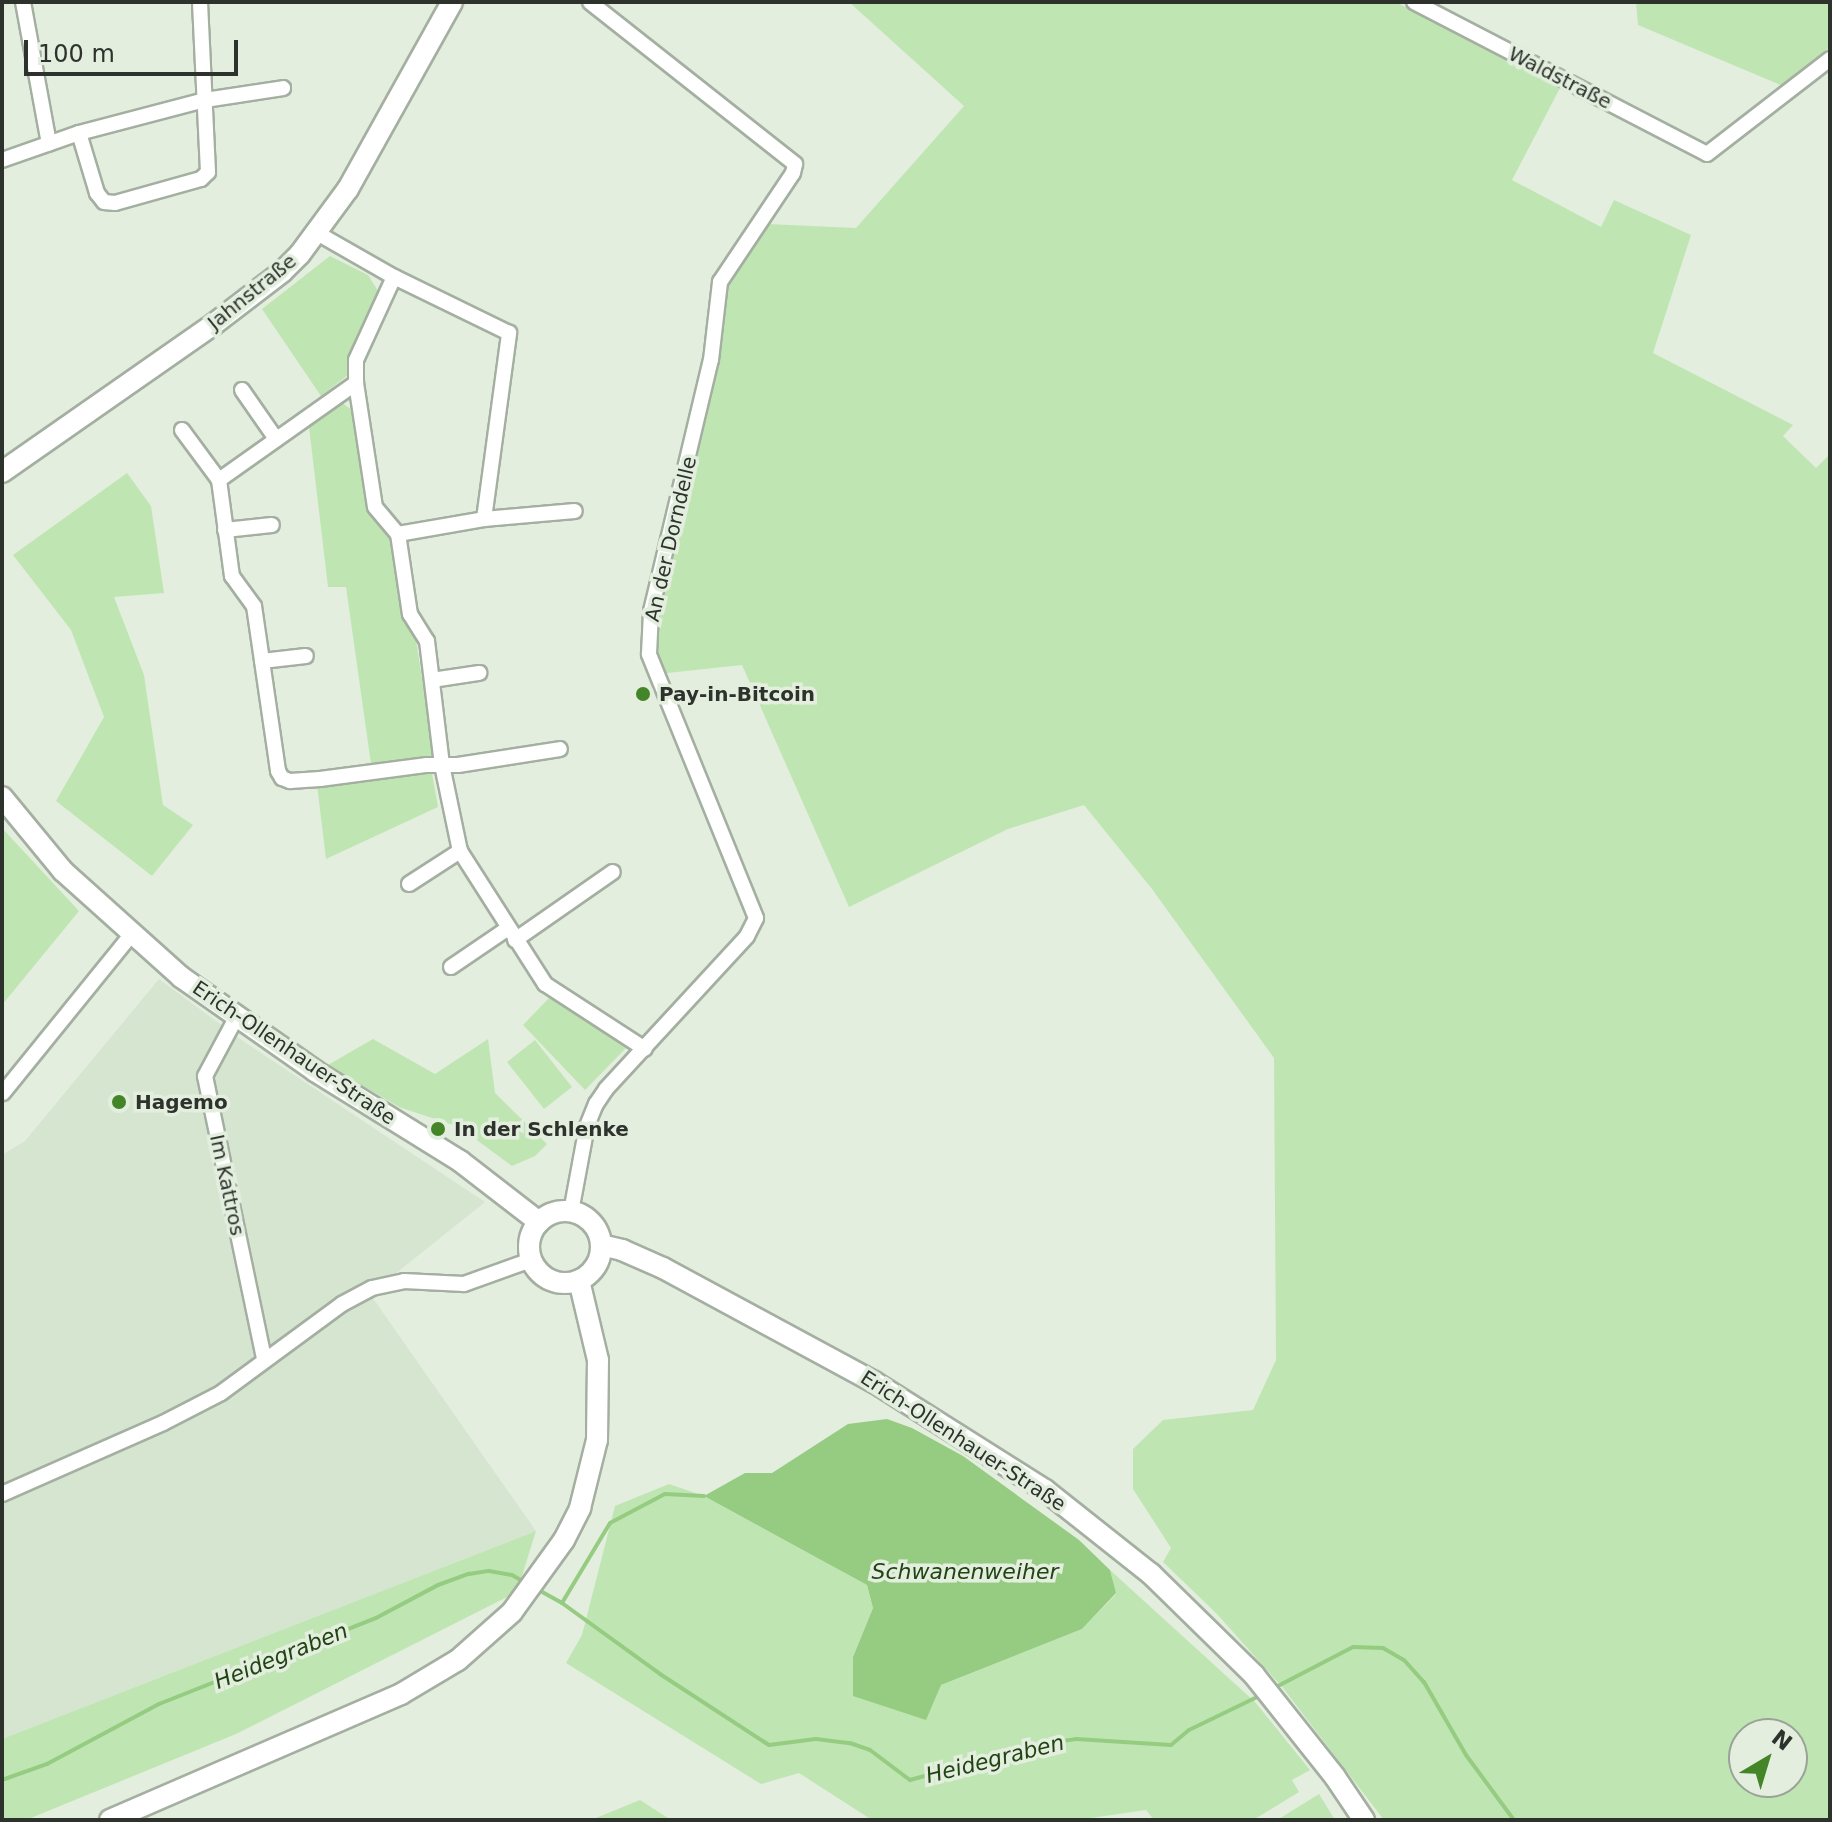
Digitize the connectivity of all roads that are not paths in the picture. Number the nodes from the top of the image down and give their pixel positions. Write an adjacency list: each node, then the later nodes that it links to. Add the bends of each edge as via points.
1 (23, 2): 10 (street)
2 (200, 2): 8 (street)
3 (452, 2): 12 (main road, Jahnstraße, via 348,189)
4 (590, 2): 39 (street, An der Dorndelle, via 795,164 720,282 711,360 651,611 649,654 756,918 747,936)
5 (1414, 2): 6 (street, Waldstraße, via 1707,154)
6 (1830, 59)
7 (283, 88): 8 (street)
8 (205, 100): 9 (street); 9 (street, via 208,172 201,179 115,203 104,202 97,193)
9 (79, 133): 10 (street)
10 (49, 144): 11 (street)
11 (2, 160)
12 (317, 233): 13 (street); 18 (main road, Jahnstraße, via 257,292)
13 (394, 277): 14 (street, via 356,360); 21 (street, via 509,333)
14 (356, 383): 17 (street); 24 (street, via 375,507)
15 (242, 390): 17 (street)
16 (182, 430): 19 (street)
17 (276, 439): 19 (street)
18 (2, 472)
19 (219, 480): 23 (street)
20 (575, 511): 21 (street)
21 (484, 519): 24 (street)
22 (272, 525): 23 (street)
23 (225, 530): 26 (street, via 232,576 254,606)
24 (398, 534): 28 (street, via 410,614 427,641)
25 (306, 656): 26 (street)
26 (262, 661): 30 (street, via 282,778 320,779)
27 (479, 673): 28 (street)
28 (432, 680): 30 (street)
29 (560, 749): 30 (street)
30 (442, 765): 32 (street)
31 (2, 797): 35 (main road, Erich-Ollenhauer-Straße, via 63,871)
32 (460, 851): 34 (street); 36 (street)
33 (613, 872): 36 (street)
34 (409, 884)
35 (131, 935): 38 (main road, Erich-Ollenhauer-Straße); 40 (street)
36 (511, 935): 37 (street); 39 (street, via 556,993)
37 (451, 967)
38 (236, 1018): 42 (main road, Erich-Ollenhauer-Straße, via 460,1161); 46 (street, Im Kattros, via 205,1076)
39 (645, 1049): 41 (street, An der Dorndelle, via 596,1104)
40 (3, 1093)
41 (571, 1212): 42 (main road); 43 (main road, via 592,1223)
42 (539, 1222): 44 (main road, via 530,1240)
43 (601, 1245): 45 (main road, via 595,1266); 49 (main road, Erich-Ollenhauer-Straße, via 663,1268 874,1382 1005,1463 1087,1522 1151,1574 1261,1683)
44 (531, 1260): 45 (main road, via 556,1282); 46 (street, via 464,1284 404,1281 372,1288)
45 (579, 1280): 48 (main road, via 598,1360 597,1440 580,1508 544,1571 512,1612 458,1660 401,1694)
46 (264, 1359): 47 (street, via 195,1408)
47 (2, 1494)
48 (110, 1820)
49 (1364, 1820)

